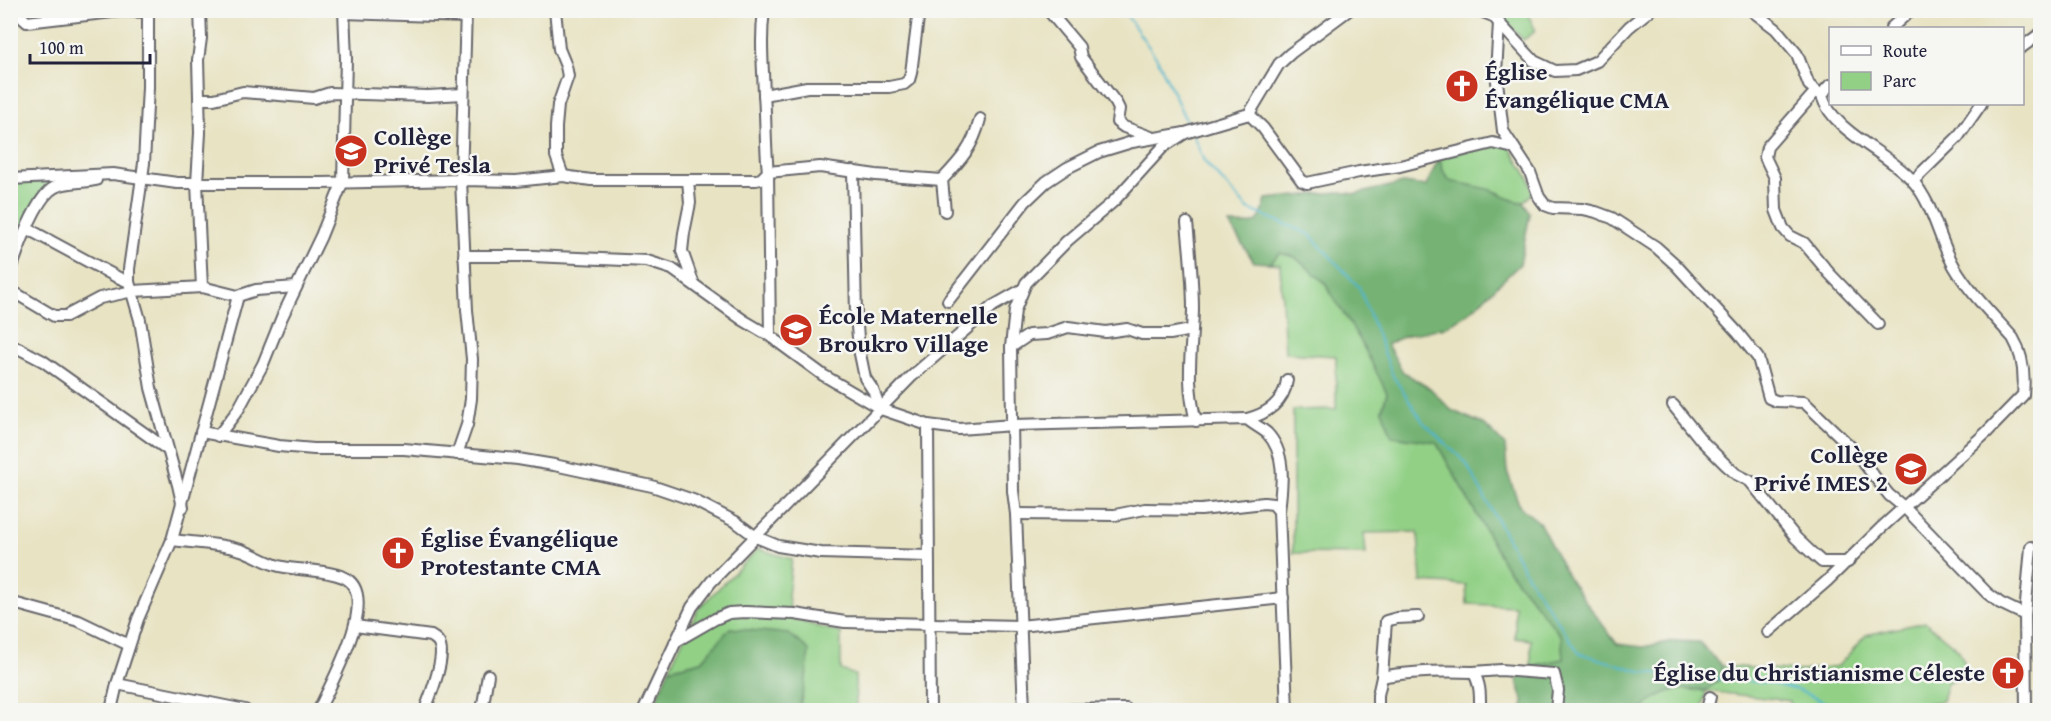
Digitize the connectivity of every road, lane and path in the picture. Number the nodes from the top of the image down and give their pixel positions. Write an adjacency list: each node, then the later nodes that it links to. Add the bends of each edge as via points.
1 (14, 10): 12 (street, via 27,22)
2 (200, 10): 24 (street)
3 (555, 10): 35 (street, via 559,49 568,76 558,105 556,127 556,156)
4 (764, 10): 23 (street, via 760,34)
5 (919, 10): 23 (street, via 911,73 904,84 807,87)
6 (1048, 10): 29 (street, via 1079,47 1081,57 1116,103 1117,122)
7 (1349, 10): 26 (street, via 1279,64)
8 (1478, 10): 15 (street, via 1493,16)
9 (1650, 10): 15 (street, via 1597,61 1576,70 1555,71 1534,61)
10 (1750, 10): 21 (street, via 1776,29 1797,54 1809,85)
11 (1911, 10): 16 (street)
12 (148, 11): 36 (street)
13 (344, 12): 14 (street); 22 (street)
14 (466, 14): 20 (street)
15 (1498, 23): 31 (street, via 1497,92 1503,131)
16 (1893, 27)
17 (2040, 34): 18 (street)
18 (2024, 46)
19 (1829, 86): 21 (street)
20 (463, 94): 22 (street); 38 (street)
21 (1819, 94): 42 (street, via 1855,136 1893,161); 57 (street, via 1767,147 1765,157 1775,178 1776,210 1790,236 1804,243)
22 (345, 95): 24 (street, via 330,93 314,98 243,92); 41 (street)
23 (764, 95): 33 (street)
24 (199, 99): 43 (street)
25 (1980, 105): 42 (street, via 1958,137)
26 (1249, 114): 28 (street); 31 (street, via 1307,183 1400,166 1493,142)
27 (980, 119): 40 (street, via 964,157)
28 (1185, 133): 29 (street); 30 (street)
29 (1152, 138): 30 (street); 56 (street, via 1099,152 1046,182 1025,202)
30 (1163, 147): 54 (street, via 1114,201 1043,264)
31 (1514, 148): 76 (street, via 1545,205 1583,209 1612,218 1675,264 1758,358 1770,398 1804,402 1832,427 1889,495)
32 (853, 171): 33 (street, via 820,167); 40 (street); 62 (street, via 856,315)
33 (768, 172): 39 (street, via 756,180); 59 (street)
34 (113, 174): 36 (street); 37 (street); 46 (street, via 53,188 39,203)
35 (563, 176): 38 (street, via 516,181); 39 (street, via 591,180)
36 (142, 178): 43 (street); 50 (street)
37 (10, 179)
38 (461, 180): 41 (street); 47 (street)
39 (688, 180): 49 (street, via 690,203 682,251)
40 (942, 180): 44 (street)
41 (344, 181): 43 (street); 52 (street)
42 (1913, 181): 76 (street, via 1934,216 1956,268 2020,350 2025,380 2024,395)
43 (197, 183): 51 (street)
44 (945, 211)
45 (1187, 223): 58 (street, via 1192,266)
46 (28, 229): 48 (street); 50 (street)
47 (464, 256): 49 (street, via 647,261 672,269); 74 (street, via 471,399)
48 (10, 273)
49 (693, 283): 59 (street)
50 (131, 287): 51 (street); 53 (street, via 58,317); 73 (street)
51 (202, 287): 55 (street)
52 (296, 287): 55 (street, via 256,290); 72 (street, via 263,364 238,410)
53 (10, 290)
54 (1023, 290): 61 (street); 66 (street, via 993,306 911,377)
55 (238, 296): 71 (street)
56 (948, 301)
57 (1878, 324)
58 (1191, 330): 61 (street, via 1142,334 1127,329 1106,332 1068,327 1029,335); 68 (street, via 1190,398)
59 (770, 336): 64 (street)
60 (10, 346): 73 (street, via 43,361)
61 (1011, 347): 70 (street)
62 (865, 378): 64 (street, via 862,384); 66 (street)
63 (1287, 380): 67 (street, via 1286,390 1277,402 1264,414)
64 (844, 388): 66 (street)
65 (1673, 405): 83 (street, via 1736,474 1750,481 1814,555 1822,562)
66 (881, 409): 69 (street); 79 (street)
67 (1247, 419): 68 (street); 77 (street, via 1266,432 1279,454)
68 (1196, 421): 70 (street)
69 (928, 425): 70 (street, via 959,429); 82 (street)
70 (1012, 425): 78 (street)
71 (201, 432): 72 (street); 75 (street)
72 (218, 436): 74 (street, via 314,449 404,449)
73 (168, 450): 75 (street)
74 (457, 454): 79 (street, via 554,465 652,486 693,500)
75 (183, 507): 80 (street)
76 (1905, 508): 83 (street); 86 (street, via 1987,593)
77 (1279, 511): 78 (street, via 1273,504 1264,503 1202,510 1144,508 1115,514); 84 (street)
78 (1016, 514): 90 (street)
79 (756, 537): 82 (street, via 799,550); 92 (street, via 711,582 692,607)
80 (172, 540): 89 (street, via 241,550 276,566 343,577 357,589 359,597); 93 (street)
81 (2031, 547): 86 (street)
82 (928, 556): 88 (street)
83 (1848, 562): 91 (street)
84 (1283, 598): 90 (street); 109 (street)
85 (10, 602): 93 (street, via 79,621)
86 (2025, 615): 114 (street)
87 (1418, 617): 96 (street, via 1386,621)
88 (929, 623): 90 (street); 92 (street, via 844,622 795,614 735,613 715,619); 106 (street)
89 (355, 626): 102 (street); 103 (street, via 438,640 440,663)
90 (1020, 626): 107 (street)
91 (1768, 632)
92 (675, 642): 105 (street)
93 (129, 645): 97 (street)
94 (1473, 672): 96 (street); 111 (street, via 1480,690); 112 (street, via 1554,674)
95 (488, 675): 104 (street)
96 (1382, 677): 110 (street)
97 (117, 684): 100 (street); 101 (street)
98 (1710, 697): 113 (street)
99 (1126, 709): 108 (street)
100 (111, 711)
101 (245, 711)
102 (319, 711)
103 (425, 711)
104 (482, 711)
105 (644, 711)
106 (930, 711)
107 (1024, 711)
108 (1056, 711)
109 (1287, 711)
110 (1378, 711)
111 (1480, 711)
112 (1557, 711)
113 (1707, 711)
114 (2026, 711)

